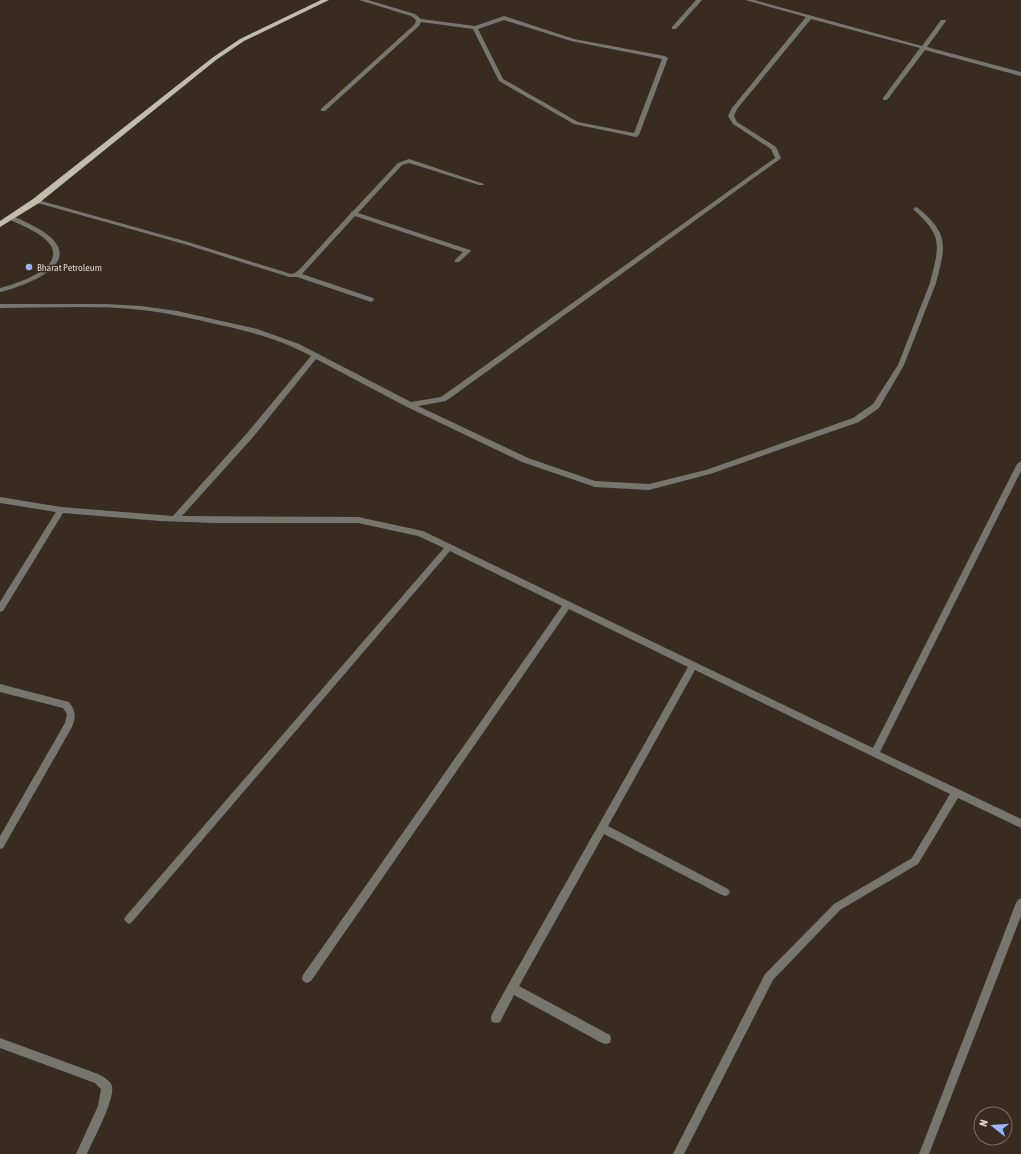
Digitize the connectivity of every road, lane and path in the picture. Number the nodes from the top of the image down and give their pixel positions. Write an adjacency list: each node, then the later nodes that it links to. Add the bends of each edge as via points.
1 (326, 0): 15 (main road, via 242,40 214,59)
2 (362, 0): 6 (street, via 413,15)
3 (699, 0): 9 (street)
4 (748, 0): 5 (street)
5 (810, 16): 10 (street); 26 (street, via 731,116 735,123 774,148 778,158 442,398)
6 (419, 20): 8 (street); 13 (street, via 417,25)
7 (943, 21): 10 (street)
8 (475, 28): 8 (street, via 501,80 576,123 636,134 665,58 573,40 504,18)
9 (674, 28)
10 (924, 47): 11 (street); 12 (street)
11 (1021, 74)
12 (885, 99)
13 (323, 110)
14 (481, 184): 17 (street, via 409,162 400,164)
15 (36, 201): 18 (main road); 21 (street, via 186,243 290,276)
16 (916, 209): 26 (street, via 929,221 939,236 939,253 933,283 901,365 876,406 856,420 707,472 649,487 595,484 525,460)
17 (353, 213): 20 (street, via 468,251); 21 (street)
18 (11, 218): 19 (main road); 22 (street, via 48,238 58,254 55,261 31,281 15,288)
19 (0, 225)
20 (457, 261)
21 (297, 275): 23 (street)
22 (0, 290)
23 (371, 300)
24 (0, 306): 25 (street, via 106,306 177,313 257,331)
25 (316, 355): 26 (street); 30 (street, via 251,434)
26 (410, 405)
27 (1021, 464): 36 (street)
28 (0, 500): 29 (street)
29 (61, 510): 30 (street); 33 (street)
30 (175, 518): 31 (street, via 358,520 420,533)
31 (449, 547): 32 (street); 43 (street)
32 (568, 604): 34 (street); 44 (street)
33 (0, 609)
34 (693, 665): 36 (street); 39 (street)
35 (0, 688): 40 (street, via 66,705 72,715)
36 (875, 754): 37 (street)
37 (956, 793): 38 (street); 50 (street, via 915,861 836,907 769,977)
38 (1021, 824)
39 (602, 828): 41 (street); 45 (street)
40 (0, 845)
41 (725, 892)
42 (1021, 903): 51 (street)
43 (129, 919)
44 (307, 978)
45 (512, 988): 46 (street); 47 (street)
46 (496, 1018)
47 (606, 1040)
48 (0, 1043): 49 (street, via 98,1079 107,1087 103,1107)
49 (81, 1154)
50 (678, 1154)
51 (924, 1154)

